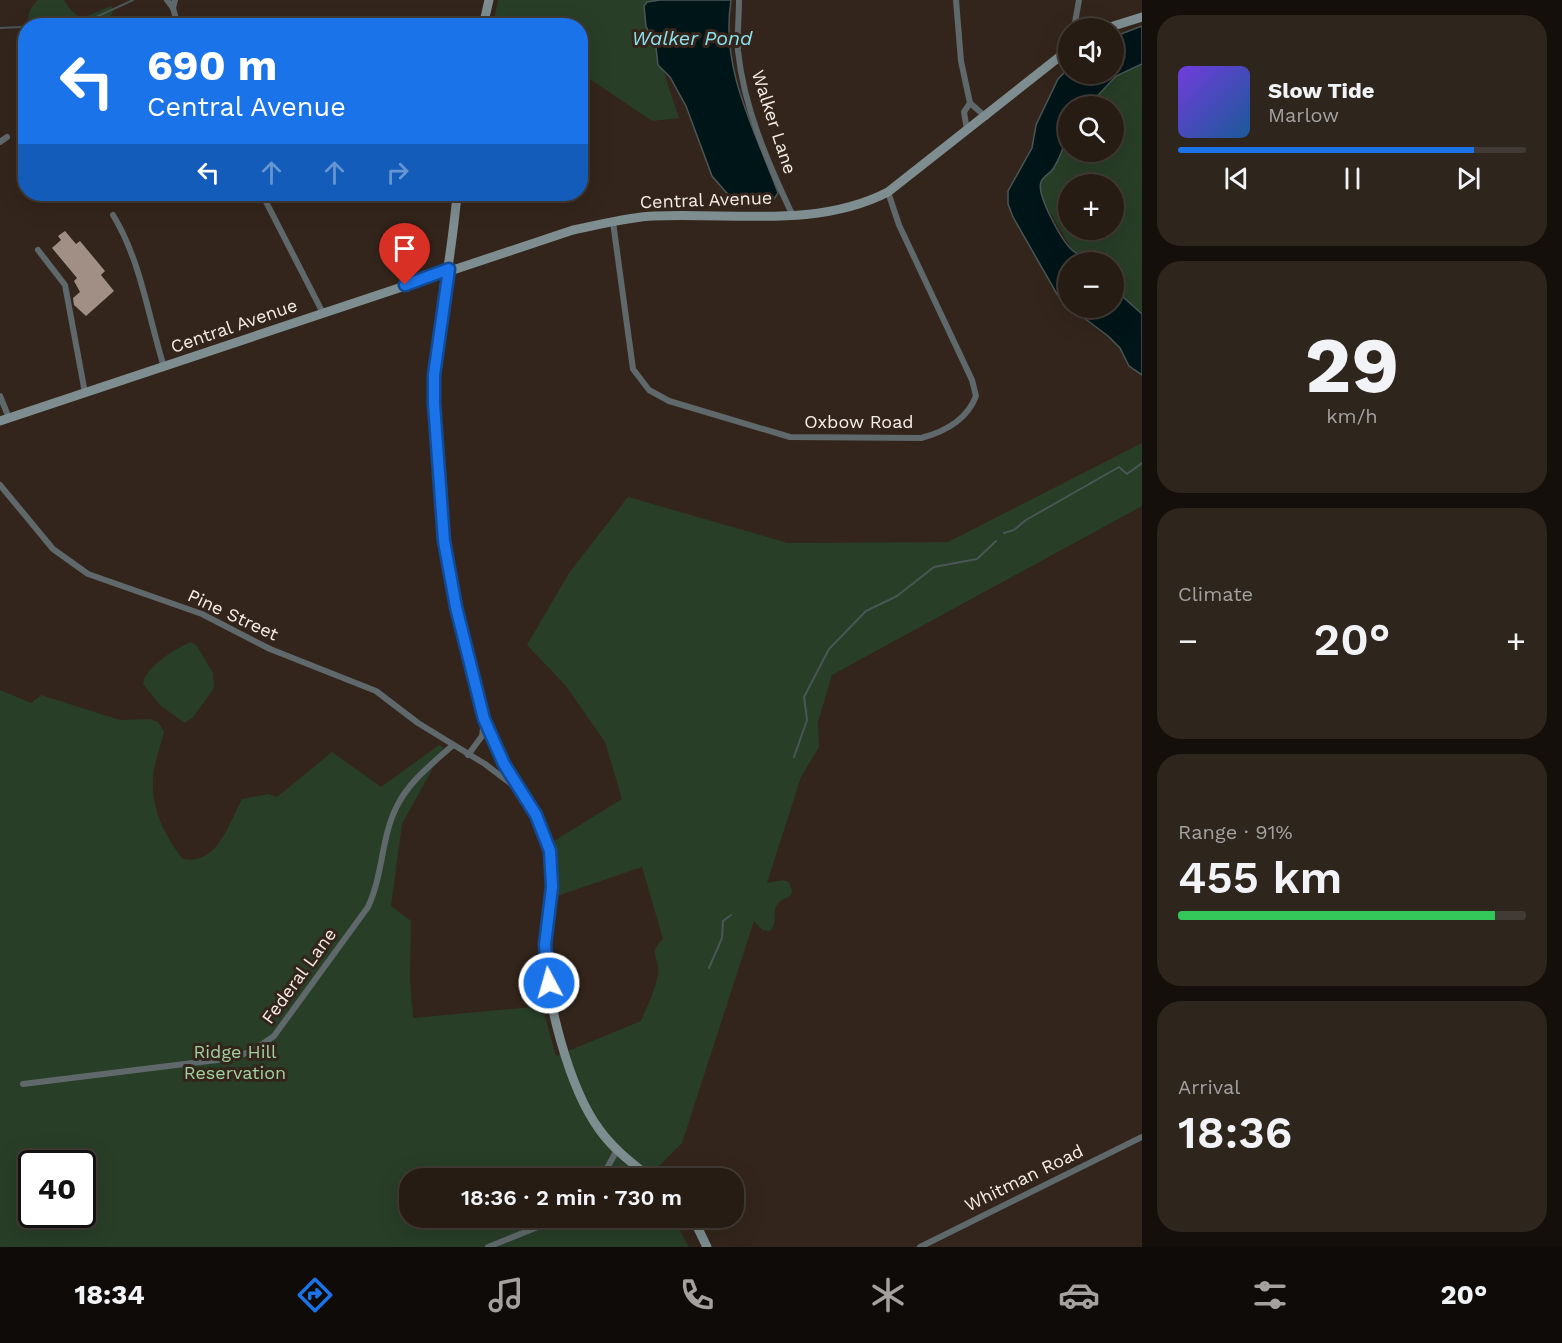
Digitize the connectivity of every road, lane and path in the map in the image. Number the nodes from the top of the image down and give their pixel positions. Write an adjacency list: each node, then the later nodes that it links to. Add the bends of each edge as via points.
1 (167, 0): 7 (street)
2 (175, 0): 7 (street)
3 (489, 0): 10 (main road)
4 (739, 0): 22 (street, Walker Lane, via 738,49 748,102)
5 (956, 0): 14 (street, via 961,61)
6 (1079, 0): 11 (street)
7 (173, 8): 9 (street)
8 (1142, 17): 12 (main road)
9 (176, 18)
10 (485, 18)
11 (1076, 18)
12 (1124, 23)
13 (1058, 58): 15 (main road, Central Avenue)
14 (970, 103): 15 (street); 16 (street, via 964,112)
15 (986, 117): 16 (main road, Central Avenue)
16 (968, 131): 19 (main road, Central Avenue)
17 (7, 137): 18 (street)
18 (0, 142)
19 (888, 192): 22 (main road, Central Avenue, via 849,208); 24 (street, Oxbow Road, via 976,396 966,414 939,433 921,438 790,437 669,401 649,390 633,369)
20 (266, 201): 27 (street)
21 (456, 201): 26 (main road)
22 (792, 214): 24 (main road, Central Avenue, via 653,216)
23 (112, 215): 28 (street, via 127,242 146,294)
24 (614, 222): 26 (main road, Central Avenue, via 573,230)
25 (38, 250): 29 (street, via 65,285)
26 (449, 269): 27 (main road, Central Avenue); 33 (main road, via 434,375 439,502 448,570)
27 (323, 313): 28 (main road, Central Avenue)
28 (164, 367): 29 (main road, Central Avenue)
29 (85, 393): 31 (main road, Central Avenue)
30 (0, 396): 31 (street)
31 (5, 420)
32 (0, 486): 34 (street, Pine Street, via 53,549 88,574 202,614 270,649 352,679 376,691)
33 (484, 719): 35 (street, via 482,736); 36 (main road)
34 (452, 746): 35 (street, Pine Street); 37 (street, Federal Lane, via 399,801 377,888 368,907 266,1043 233,1058)
35 (468, 755): 36 (street, Pine Street)
36 (520, 791): 39 (main road, via 536,815 550,851 552,887 545,945 556,1020 572,1077 586,1109)
37 (23, 1084)
38 (1142, 1137): 46 (street, Whitman Road)
39 (617, 1150): 40 (street); 41 (main road)
40 (607, 1168)
41 (639, 1168)
42 (535, 1228): 44 (street)
43 (698, 1228): 45 (main road)
44 (488, 1247)
45 (707, 1247)
46 (920, 1247)

